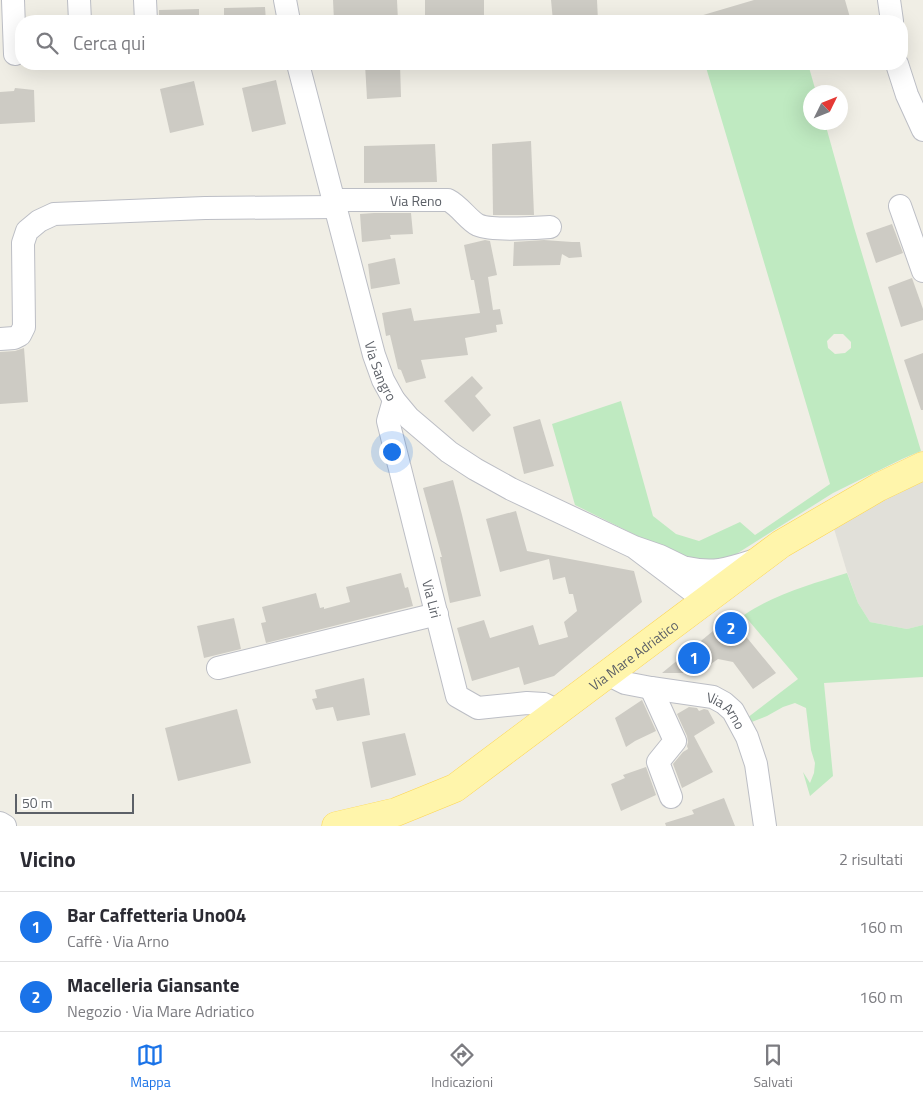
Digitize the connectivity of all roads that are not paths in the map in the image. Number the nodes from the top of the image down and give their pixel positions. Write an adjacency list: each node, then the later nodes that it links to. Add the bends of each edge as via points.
1 (13, 0): 10 (street)
2 (79, 0): 6 (street)
3 (145, 0): 7 (street)
4 (284, 0): 8 (street)
5 (889, 0): 9 (street)
6 (80, 15)
7 (146, 15)
8 (288, 15)
9 (891, 15)
10 (15, 54)
11 (300, 70): 14 (street, Via Sangro)
12 (899, 70): 13 (street)
13 (923, 130)
14 (335, 203): 16 (street, Via Reno, via 448,200 477,225 488,228); 18 (street, Via Reno, via 54,214 27,231 23,242 24,327 14,338); 19 (street, Via Sangro, via 374,355)
15 (900, 206): 17 (street)
16 (550, 228)
17 (923, 270)
18 (0, 339)
19 (394, 400): 22 (street, Via Sangro, via 425,432 475,470 634,547 660,556); 24 (street, Via Liri, via 388,421)
20 (923, 466): 21 (main road, Via Mare Adriatico, via 844,506)
21 (761, 559): 22 (street, Via Sangro, via 730,568); 23 (main road, Via Mare Adriatico)
22 (679, 572): 23 (street, Via Sangro, via 701,576); 25 (street, via 680,593)
23 (715, 594): 25 (main road, Via Mare Adriatico)
24 (437, 614): 26 (street); 29 (street, Via Liri, via 457,696 478,708 526,703 544,704)
25 (667, 629): 27 (main road, Via Mare Adriatico)
26 (218, 668)
27 (607, 674): 28 (street, Via Arno, via 624,683); 29 (main road, Via Mare Adriatico)
28 (651, 688): 30 (street, via 676,742 658,762); 34 (street, Via Arno, via 713,697 733,712 747,736 756,764)
29 (558, 711): 33 (main road, Via Mare Adriatico, via 454,788 396,812)
30 (671, 796)
31 (0, 823): 32 (street)
32 (5, 826)
33 (336, 826)
34 (765, 826)

